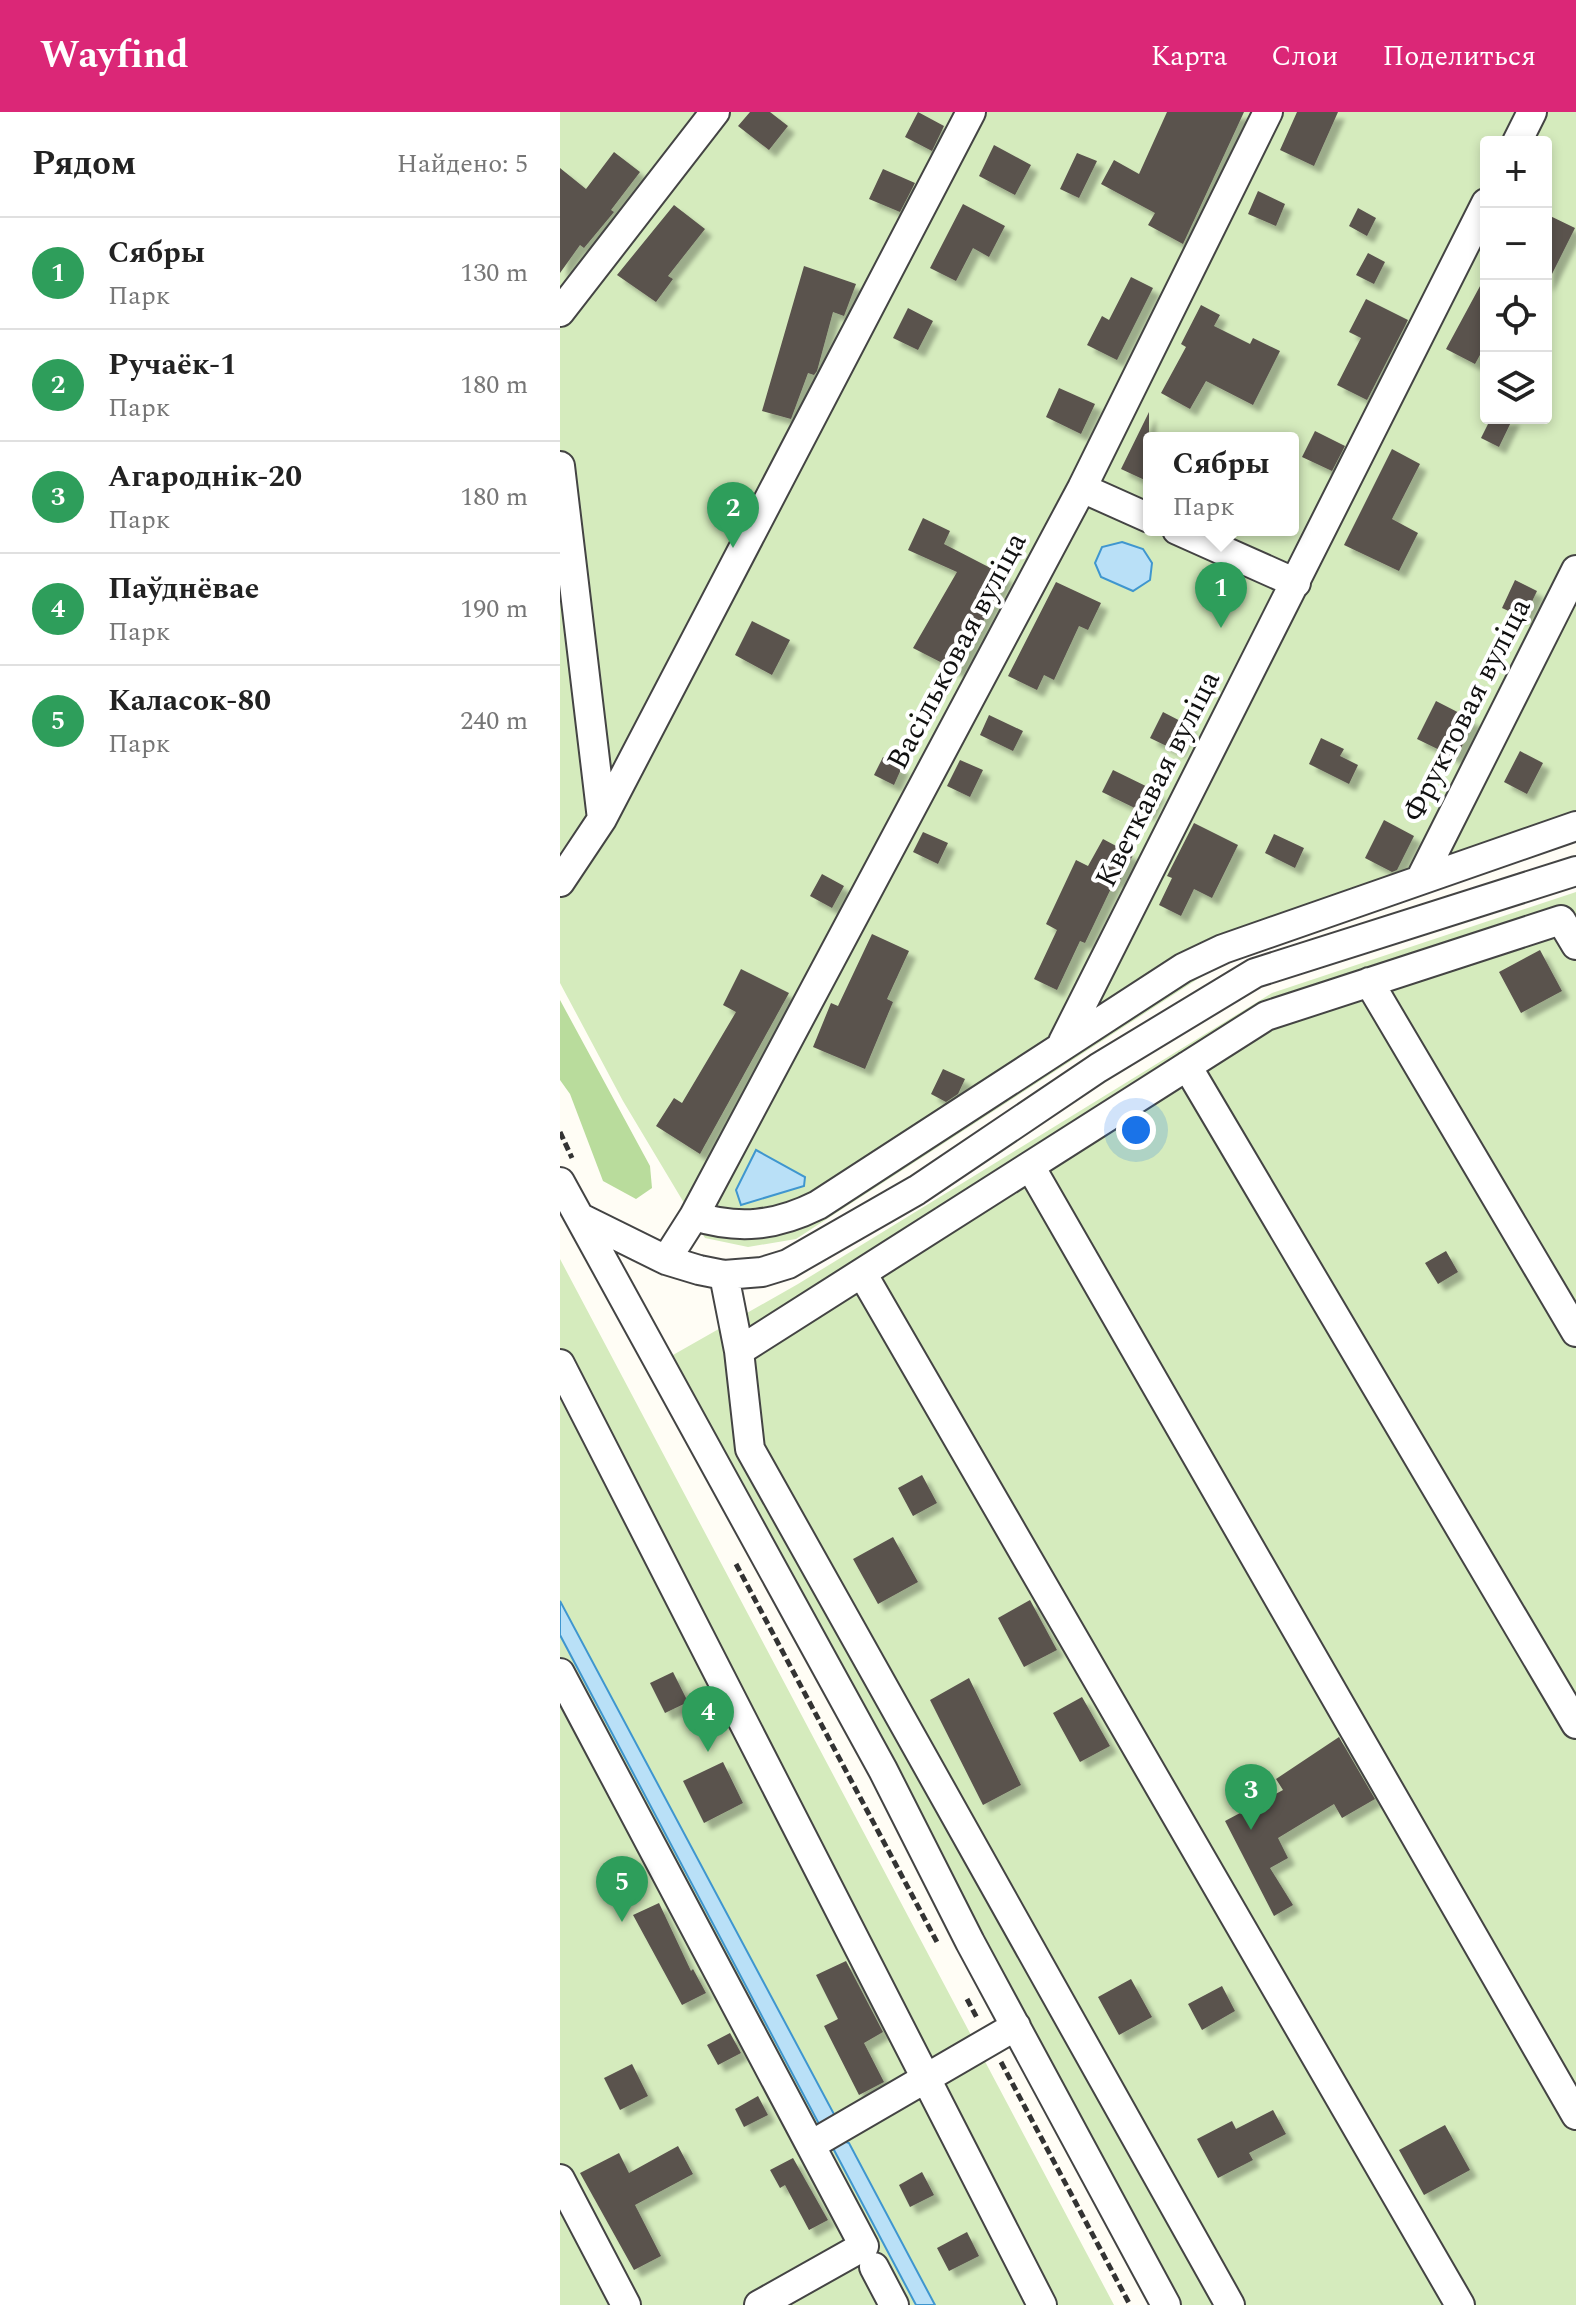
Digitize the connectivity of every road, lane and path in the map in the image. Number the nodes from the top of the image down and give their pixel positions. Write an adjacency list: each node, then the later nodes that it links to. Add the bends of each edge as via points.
1 (715, 112): 7 (street)
2 (971, 112): 14 (street)
3 (1268, 112): 9 (street, Васільковая вуліца)
4 (1532, 112): 5 (street)
5 (1520, 136)
6 (1484, 208): 13 (street, Кветкавая вуліца)
7 (560, 312)
8 (560, 466): 14 (street)
9 (1082, 488): 10 (street); 25 (street, Васільковая вуліца)
10 (1143, 515)
11 (1190, 536): 13 (street)
12 (1576, 570): 17 (street, Фруктовая вуліца)
13 (1296, 583): 21 (street, Кветкавая вуліца)
14 (602, 819): 18 (street)
15 (1576, 826): 17 (street)
16 (1576, 871): 29 (street, via 1255,973 1098,1068 917,1190 801,1257 762,1272)
17 (1420, 880): 21 (street, via 1223,949)
18 (560, 882)
19 (1576, 945): 20 (street, via 1561,920)
20 (1369, 982): 22 (street, via 1266,1016); 30 (street)
21 (1062, 1043): 25 (street, via 794,1217 741,1226)
22 (1187, 1066): 23 (street); 35 (street)
23 (1030, 1166): 28 (street); 41 (street)
24 (560, 1182): 26 (street)
25 (694, 1216): 27 (street, Васільковая вуліца)
26 (581, 1218): 27 (street); 38 (street, via 883,1770)
27 (666, 1260): 29 (street)
28 (862, 1273): 31 (street); 52 (street)
29 (724, 1275): 31 (street)
30 (1576, 1332)
31 (739, 1351): 51 (street, via 750,1449)
32 (560, 1364): 40 (street)
33 (736, 1563): 36 (path)
34 (560, 1673): 42 (street)
35 (1576, 1724)
36 (945, 1957)
37 (960, 1985): 39 (path)
38 (1016, 2026): 39 (street); 50 (street)
39 (990, 2042): 40 (street); 49 (path)
40 (927, 2080): 42 (street); 48 (street)
41 (1576, 2115)
42 (811, 2145): 46 (street, via 864,2246)
43 (560, 2179): 45 (street)
44 (874, 2267): 47 (street)
45 (626, 2305)
46 (759, 2305)
47 (894, 2305)
48 (1042, 2305)
49 (1130, 2305)
50 (1166, 2305)
51 (1230, 2305)
52 (1460, 2305)

